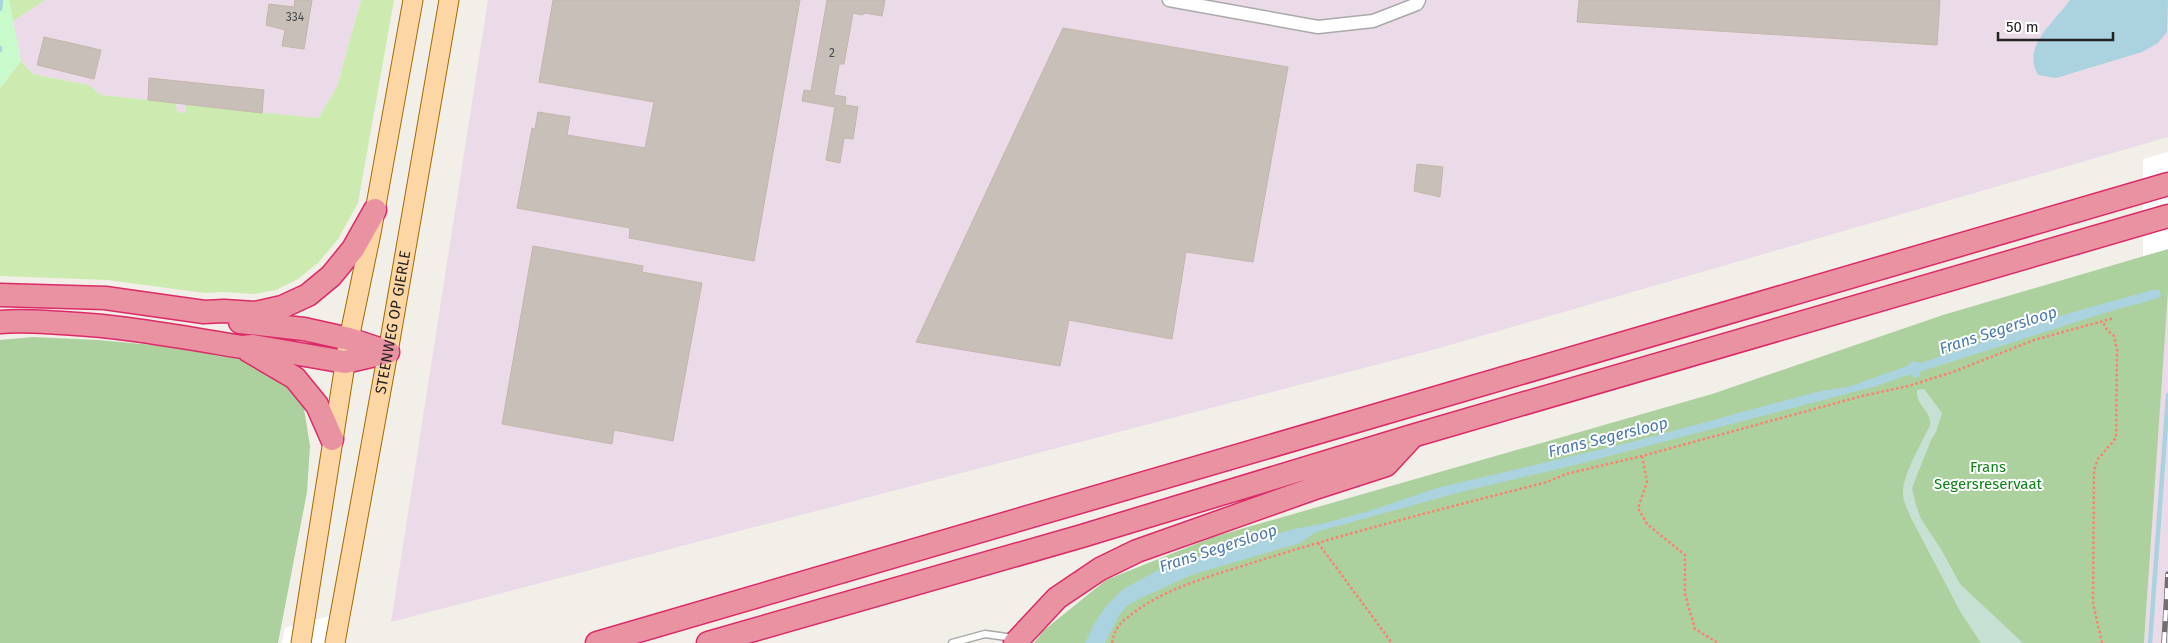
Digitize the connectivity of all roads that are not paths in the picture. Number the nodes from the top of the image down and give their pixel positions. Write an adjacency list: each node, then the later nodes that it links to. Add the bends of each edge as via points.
1 (413, 0): 7 (main road)
2 (449, 0): 14 (main road, STEENWEG OP GIERLE)
3 (1169, 0): 5 (street)
4 (1419, 0): 5 (street, via 1373,21 1318,27)
5 (1203, 3)
6 (2168, 184): 21 (highway)
7 (375, 210): 10 (highway, via 353,249 331,276 308,294 282,308 255,313); 12 (main road)
8 (2168, 216): 16 (highway)
9 (0, 295): 10 (highway, via 105,298)
10 (204, 312): 12 (highway, via 221,321 304,329)
11 (0, 322): 13 (highway, via 91,324)
12 (349, 339): 14 (highway); 15 (main road)
13 (242, 347): 15 (highway, via 254,346); 17 (highway, via 295,378 317,405)
14 (388, 352): 15 (highway); 20 (main road, STEENWEG OP GIERLE)
15 (346, 362): 17 (main road)
16 (1412, 436): 18 (highway, via 1386,465 1138,551 1100,569 1057,598); 22 (highway, via 1082,536)
17 (332, 440): 19 (main road)
18 (1016, 641): 23 (lane, via 985,634)
19 (302, 643)
20 (335, 643)
21 (596, 643)
22 (708, 643)
23 (952, 643)

